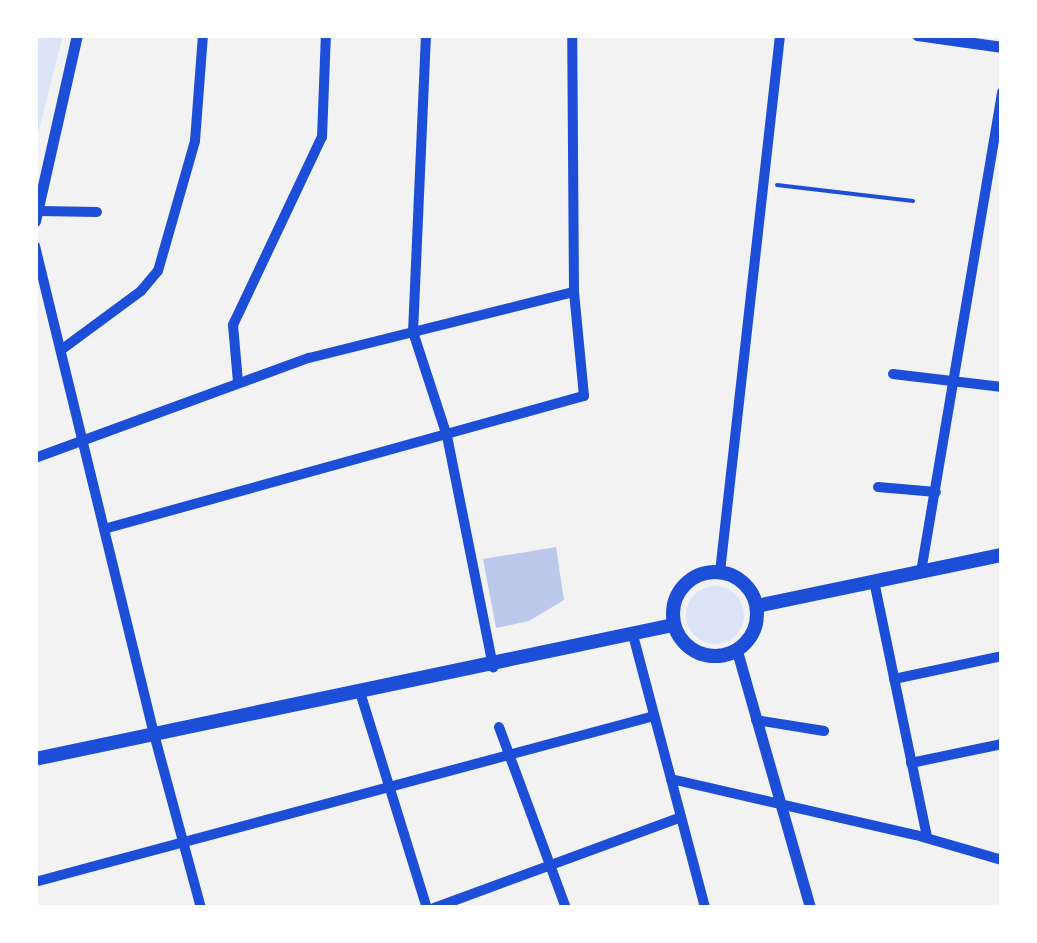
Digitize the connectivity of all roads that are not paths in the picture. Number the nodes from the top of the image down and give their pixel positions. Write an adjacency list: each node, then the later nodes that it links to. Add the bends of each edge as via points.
1 (76, 35): 11 (street)
2 (203, 35): 15 (street, via 195,141 158,272)
3 (326, 35): 18 (street, via 322,137 233,324)
4 (426, 35): 14 (street)
5 (572, 35): 13 (street)
6 (780, 35): 27 (street)
7 (917, 35): 8 (street)
8 (1002, 47)
9 (1002, 92): 17 (street)
10 (96, 212): 11 (street)
11 (37, 216)
12 (35, 246): 15 (street)
13 (574, 292): 14 (street); 20 (street, via 584,396)
14 (413, 332): 18 (street); 20 (street)
15 (61, 350): 21 (street)
16 (893, 374): 17 (street)
17 (953, 381): 19 (street); 24 (street)
18 (238, 382): 21 (street)
19 (1002, 387)
20 (447, 436): 25 (street); 35 (street)
21 (83, 439): 22 (street); 25 (street)
22 (35, 458)
23 (878, 487): 24 (street)
24 (936, 492): 28 (street)
25 (104, 529): 42 (street)
26 (1002, 555): 28 (main road)
27 (720, 572): 30 (main road, via 737,578); 31 (main road, via 688,580 678,593)
28 (921, 572): 29 (main road)
29 (874, 581): 30 (main road); 36 (street)
30 (757, 606): 33 (main road, via 750,640)
31 (673, 625): 32 (main road); 33 (main road, via 680,640 706,656)
32 (633, 634): 35 (main road); 38 (street)
33 (737, 651): 39 (street)
34 (1002, 656): 36 (street)
35 (494, 666): 37 (main road)
36 (894, 679): 46 (street)
37 (360, 692): 42 (main road); 48 (street)
38 (654, 716): 44 (street); 47 (street)
39 (756, 720): 41 (street); 49 (street)
40 (499, 728): 44 (street)
41 (824, 731)
42 (154, 734): 45 (main road); 52 (street)
43 (1002, 744): 46 (street)
44 (510, 758): 48 (street); 54 (street)
45 (35, 760)
46 (911, 763): 51 (street)
47 (671, 779): 49 (street); 50 (street)
48 (389, 786): 52 (street); 57 (street)
49 (780, 802): 51 (street); 61 (street)
50 (681, 817): 54 (street); 60 (street)
51 (927, 838): 53 (street)
52 (184, 844): 55 (street); 56 (street)
53 (1002, 860)
54 (550, 865): 58 (street); 59 (street)
55 (35, 882)
56 (201, 908)
57 (426, 908)
58 (434, 908)
59 (566, 908)
60 (706, 908)
61 (810, 908)

